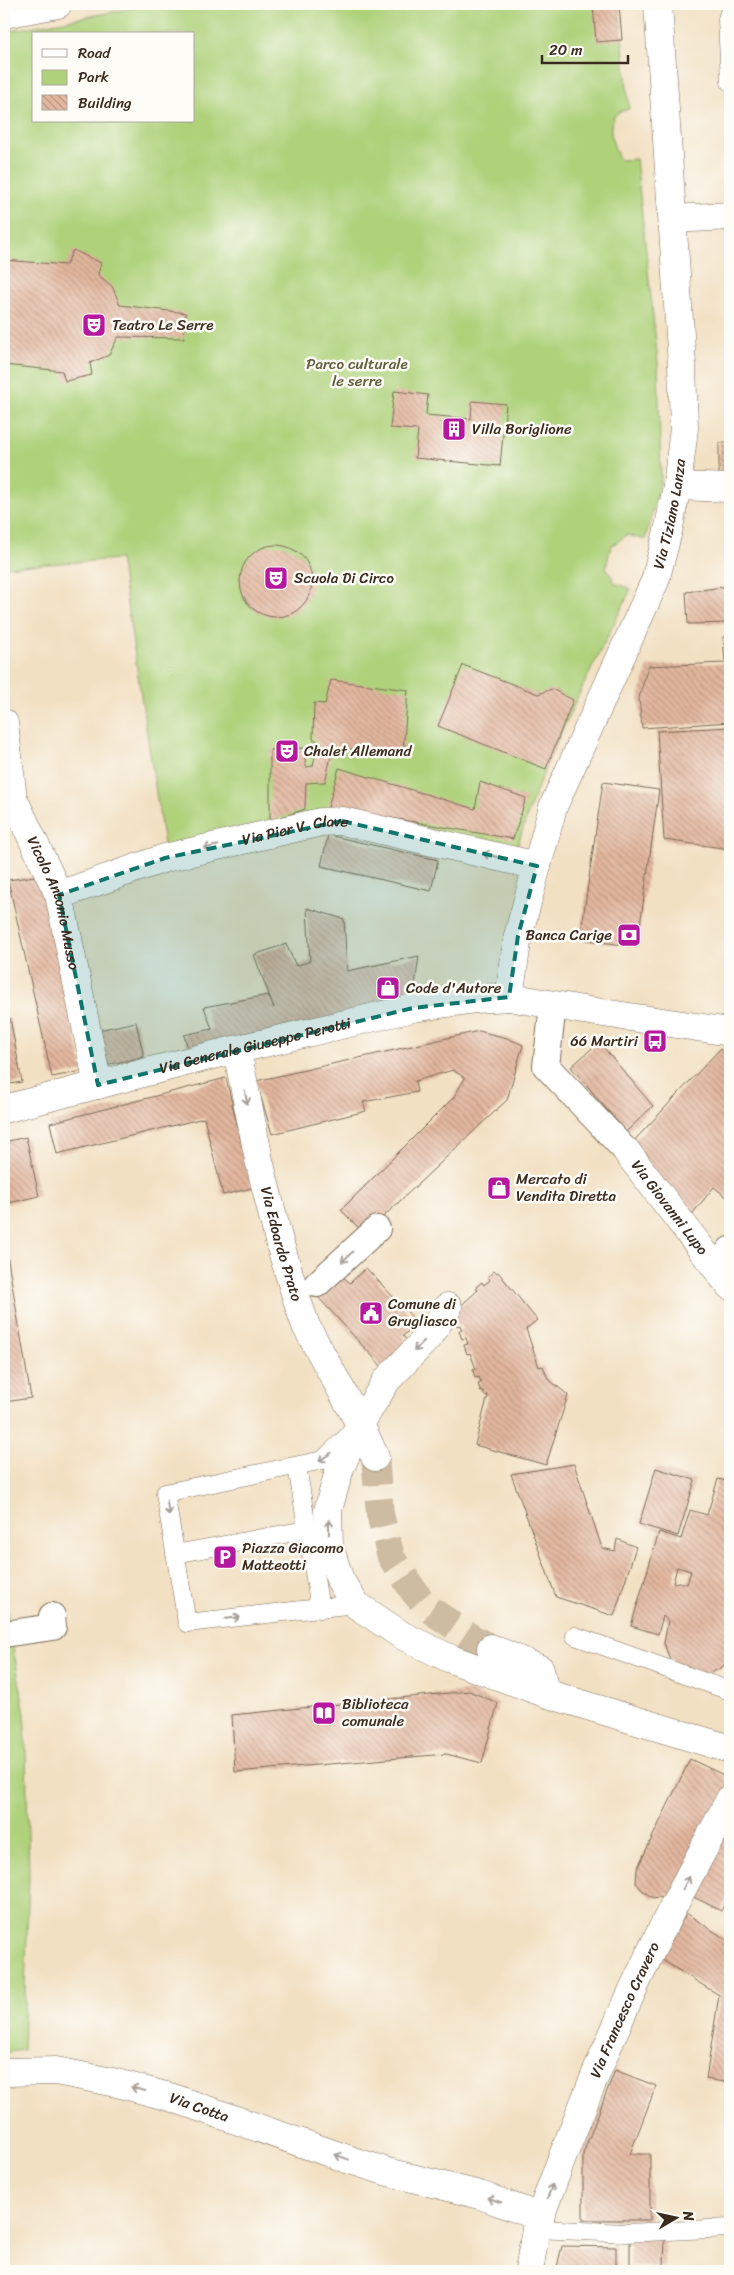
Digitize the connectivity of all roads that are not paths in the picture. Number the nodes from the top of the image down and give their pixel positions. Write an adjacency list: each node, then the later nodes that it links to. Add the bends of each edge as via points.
1 (58, 4): 4 (street)
2 (658, 4): 7 (street, Via Tiziano Lanza)
3 (730, 10): 5 (lane, via 727,19)
4 (4, 14)
5 (730, 82)
6 (730, 216): 7 (street)
7 (673, 219): 8 (street, Via Tiziano Lanza, via 684,428)
8 (677, 486): 9 (street); 11 (street, Via Tiziano Lanza, via 655,581 553,808)
9 (730, 488)
10 (4, 723): 12 (street, Vicolo Antonio Musso, via 13,798)
11 (537, 866): 12 (street, Via Pier V. Clave, one-way to 12, via 342,821 321,822 165,858); 13 (street, Via Tiziano Lanza, via 518,936)
12 (59, 895): 17 (street, Vicolo Antonio Musso)
13 (509, 997): 14 (street, Via Generale Giuseppe Perotti); 16 (street, Via Generale Giuseppe Perotti, via 413,1008)
14 (554, 1005): 15 (street, Via Generale Giuseppe Perotti); 19 (street, via 546,1066)
15 (730, 1032)
16 (237, 1050): 17 (street, Via Generale Giuseppe Perotti); 24 (street, Via Edoardo Prato, one-way to 24, via 270,1205 291,1284 306,1326)
17 (98, 1085): 18 (street, Via Generale Giuseppe Perotti)
18 (4, 1109)
19 (627, 1152): 21 (street, Via Giovanni Lupo)
20 (377, 1229): 22 (street, one-way to 22)
21 (726, 1268)
22 (318, 1284)
23 (448, 1307): 24 (street, one-way to 24, via 431,1334 387,1380)
24 (360, 1424): 25 (street); 26 (lane, one-way to 26, via 323,1460); 29 (street, one-way to 24, via 340,1580 329,1546 328,1510 340,1468)
25 (375, 1457)
26 (297, 1466): 27 (lane); 28 (lane, one-way to 28, via 165,1493)
27 (306, 1530): 28 (lane); 30 (lane)
28 (175, 1554): 30 (lane, one-way to 30, via 187,1623)
29 (356, 1604): 30 (lane); 36 (street, via 403,1636 435,1652)
30 (320, 1609)
31 (52, 1616): 32 (street, via 53,1627)
32 (4, 1634)
33 (575, 1636): 35 (lane)
34 (491, 1648): 36 (street, via 540,1669)
35 (730, 1691)
36 (545, 1693): 37 (street)
37 (730, 1749)
38 (730, 1800): 40 (street, Via Francesco Cravero, one-way to 38, via 571,2132 616,2025 663,1926)
39 (4, 2072): 40 (street, Via Cotta, one-way to 39, via 480,2195 388,2172 224,2114 117,2083 56,2070)
40 (538, 2223): 41 (lane, via 626,2233); 42 (street, Via Francesco Cravero)
41 (730, 2228)
42 (529, 2271)

